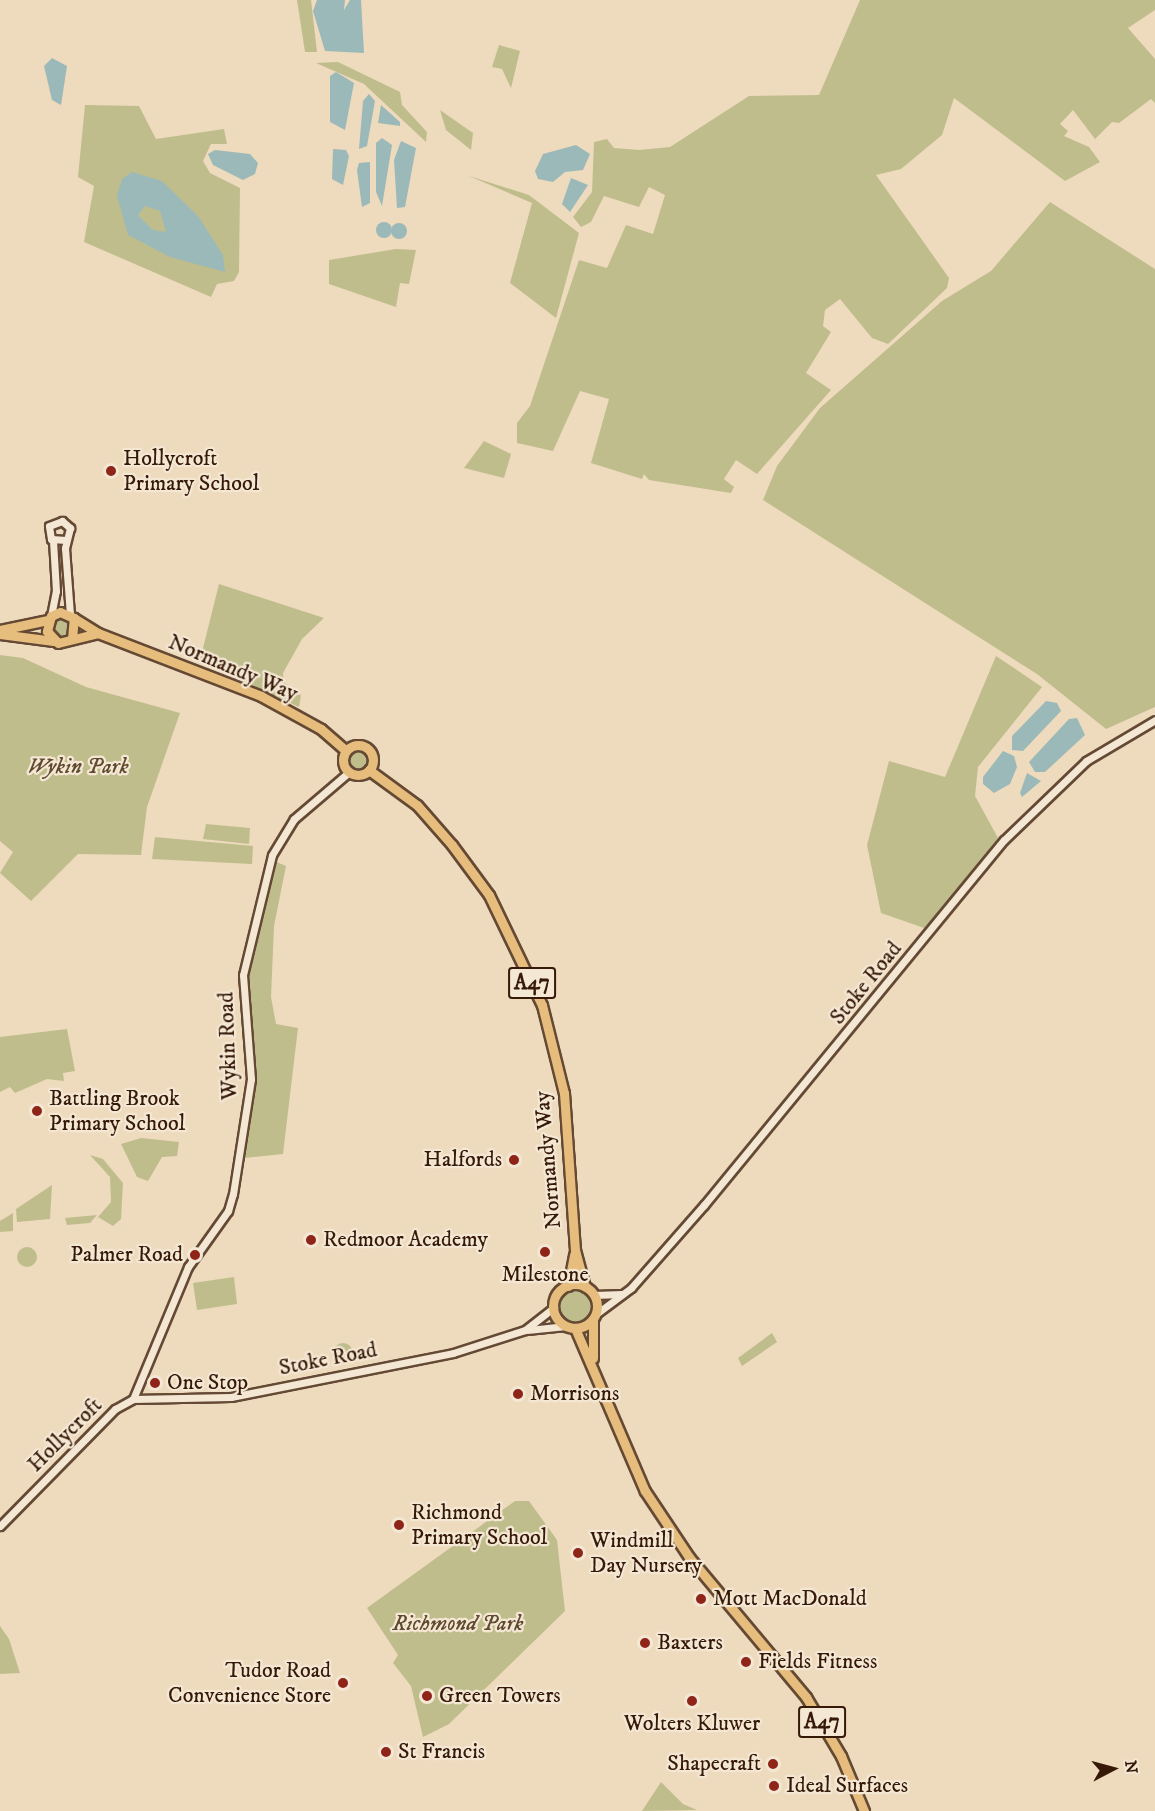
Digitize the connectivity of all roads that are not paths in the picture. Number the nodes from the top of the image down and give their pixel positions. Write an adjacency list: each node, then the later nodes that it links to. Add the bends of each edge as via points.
1 (53, 540): 2 (street); 2 (street, via 49,526 59,521 70,528); 4 (street, via 56,591)
2 (66, 540): 3 (street)
3 (72, 616): 4 (main road); 6 (main road, Normandy Way); 7 (main road)
4 (49, 618): 5 (main road); 8 (main road, via 46,632)
5 (0, 632): 8 (main road)
6 (98, 633): 7 (main road); 10 (main road, Normandy Way, via 261,696 321,729)
7 (72, 639): 8 (main road)
8 (54, 641)
9 (1155, 720): 16 (street, Stoke Road, via 1086,761 1004,840 881,995)
10 (345, 750): 11 (main road, via 366,746 373,758); 12 (main road, via 342,760)
11 (369, 770): 12 (main road); 13 (main road, Normandy Way / A47, via 417,805 453,844 489,895 542,1005 569,1129)
12 (349, 772): 23 (street, Wykin Road, via 294,819 272,855 243,975 252,1079 233,1194 228,1211 188,1267)
13 (575, 1250): 14 (main road, Normandy Way / A47); 15 (main road, Normandy Way / A47)
14 (568, 1286): 15 (main road); 18 (main road)
15 (585, 1287): 17 (main road)
16 (625, 1293): 17 (street); 19 (street, Stoke Road)
17 (594, 1295): 19 (main road)
18 (554, 1307): 20 (main road); 21 (street, Stoke Road)
19 (595, 1317): 20 (main road); 22 (main road, A47)
20 (570, 1327): 21 (street, Stoke Road); 22 (main road, A47)
21 (525, 1330): 23 (street, Stoke Road, via 453,1353 231,1397)
22 (593, 1361): 25 (main road, A47, via 623,1449 643,1487 688,1557 806,1697 841,1756)
23 (133, 1399): 24 (street, Hollycroft, via 115,1409)
24 (0, 1526)
25 (864, 1811)

